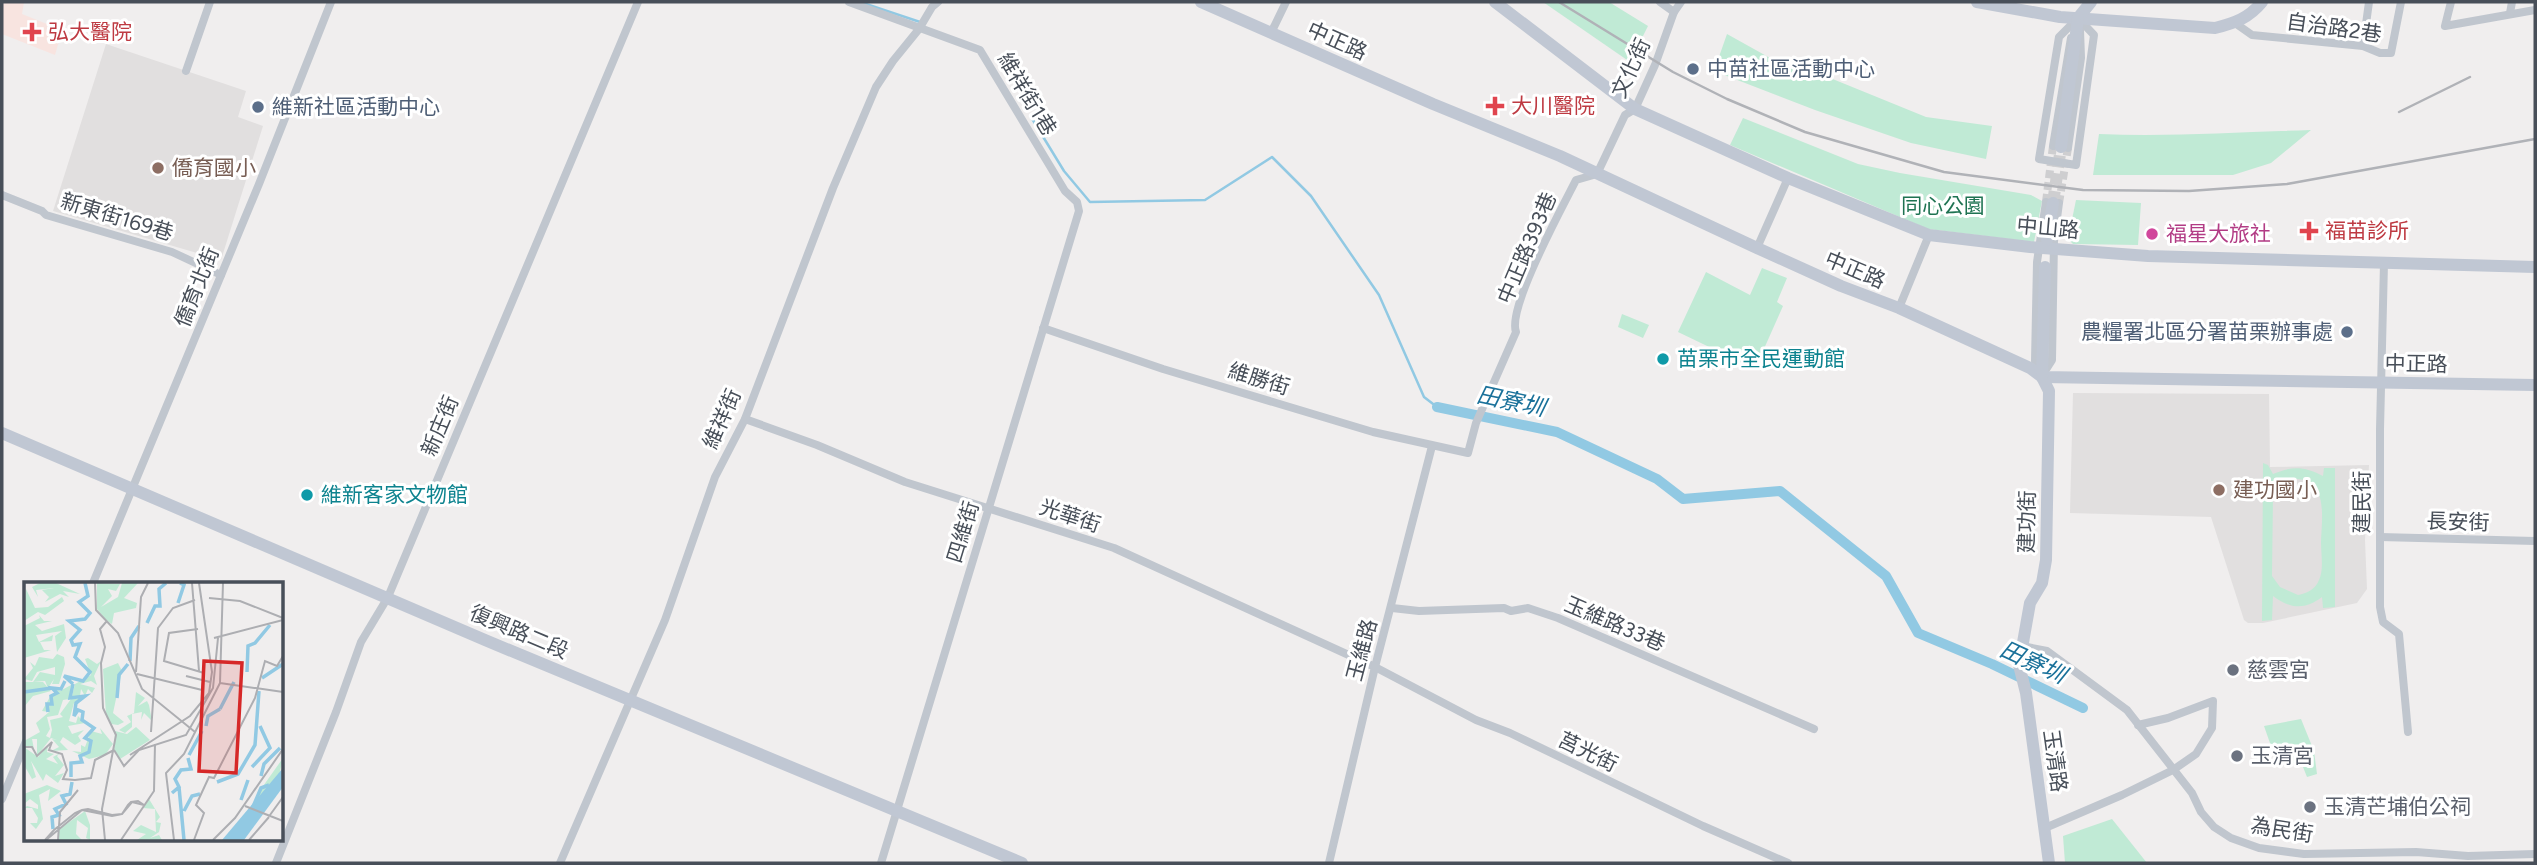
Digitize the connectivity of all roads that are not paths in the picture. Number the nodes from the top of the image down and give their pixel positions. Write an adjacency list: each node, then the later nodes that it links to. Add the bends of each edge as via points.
1 (209, 2): 26 (street)
2 (331, 2): 40 (street, 僑育北街)
3 (638, 2): 55 (street, 新庄街)
4 (849, 2): 23 (street, 維祥街1巷)
5 (938, 2): 23 (street, 維祥街)
6 (1201, 2): 24 (street, 中正路)
7 (1286, 2): 24 (street)
8 (1495, 2): 27 (street, 中山路)
9 (1660, 2): 19 (street)
10 (1681, 2): 19 (street, 文化街)
11 (1977, 2): 21 (street)
12 (2091, 2): 21 (street)
13 (2262, 2): 22 (street)
14 (2369, 2): 25 (street)
15 (2401, 2): 25 (street, 自治路2巷, via 2391,53)
16 (2451, 2): 20 (street, via 2445,26)
17 (2512, 2): 20 (street)
18 (2535, 10): 20 (street)
19 (1674, 12): 27 (street, 文化街)
20 (2510, 13)
21 (2078, 18): 21 (street, via 2059,37 2039,159 2076,165 2094,35); 22 (street, via 2216,28); 28 (street)
22 (2235, 23): 25 (street, 自治路2巷, via 2252,35)
23 (919, 29): 33 (street, 維祥街1巷, via 980,50); 46 (street, 維祥街, via 876,87)
24 (1271, 33): 29 (street, 中正路)
25 (2363, 46)
26 (186, 71)
27 (1635, 109): 29 (street, 文化街, via 1625,115); 30 (street, 中山路)
28 (2061, 147)
29 (1597, 174): 36 (street, 中正路); 49 (street, 中正路393巷, via 1576,180 1522,295 1516,332 1476,423)
30 (1788, 178): 34 (street, 中山路); 36 (street)
31 (2, 195): 40 (street, 新東街169巷, via 46,215 172,252)
32 (2053, 203): 35 (street)
33 (1079, 211): 42 (street, 四維街)
34 (1928, 235): 35 (street, 中山路); 41 (street)
35 (2046, 245): 37 (street, 中山路, via 2196,258); 43 (street, via 2035,361); 43 (street, via 2052,360)
36 (1757, 248): 41 (street, 中正路)
37 (2384, 264): 39 (street, 中山路); 44 (street, 建民街)
38 (2045, 267): 43 (street, 建功街)
39 (2535, 267)
40 (221, 275): 50 (street, 僑育北街)
41 (1899, 307): 43 (street, 中正路)
42 (1043, 328): 48 (street, 維勝街, via 1175,372); 51 (street, 四維街)
43 (2042, 377): 44 (street, 中正路); 57 (street, 建功街, via 2049,391 2046,560 2042,583 2030,603)
44 (2381, 382): 45 (street, 中正路); 52 (street, 建民街)
45 (2535, 385)
46 (745, 419): 51 (street, 光華街); 60 (street, 維祥街, via 715,477)
47 (2, 433): 50 (street, 復興路二段)
48 (1432, 446): 49 (street, 維勝街); 56 (street, 玉維路)
49 (1468, 453)
50 (133, 490): 54 (street, 僑育北街); 55 (street, 復興路二段)
51 (988, 510): 59 (street, 光華街, via 1114,548); 67 (street, 四維街)
52 (2380, 537): 53 (street, 長安街); 63 (street, 建民街, via 2380,607 2383,622 2399,634)
53 (2535, 541)
54 (93, 582)
55 (388, 597): 60 (street, 復興路二段); 70 (street, 新庄街, via 361,642)
56 (1392, 608): 59 (street, 玉維路); 62 (street, 玉維路33巷, via 1528,608)
57 (2022, 646): 58 (street, 建功街); 61 (street, 為民街, via 2047,651 2127,710)
58 (2019, 665): 68 (street, 玉清路)
59 (1375, 667): 74 (street, 玉維路); 75 (street, 莒光街, via 1476,720)
60 (632, 701): 67 (street, 復興路二段); 71 (street, 維祥街)
61 (2138, 725): 65 (street, 為民街); 65 (street, via 2213,701 2212,728 2206,741)
62 (1814, 729)
63 (2408, 732)
64 (24, 746): 66 (street)
65 (2173, 770): 68 (street); 69 (street, 為民街, via 2214,827 2259,848 2304,854)
66 (2, 799)
67 (898, 812): 72 (street, 四維街); 73 (street, 復興路二段)
68 (2045, 828): 76 (street, 玉清路)
69 (2535, 854)
70 (276, 863)
71 (560, 863)
72 (881, 863)
73 (1023, 863)
74 (1329, 863)
75 (1788, 863)
76 (2049, 863)

